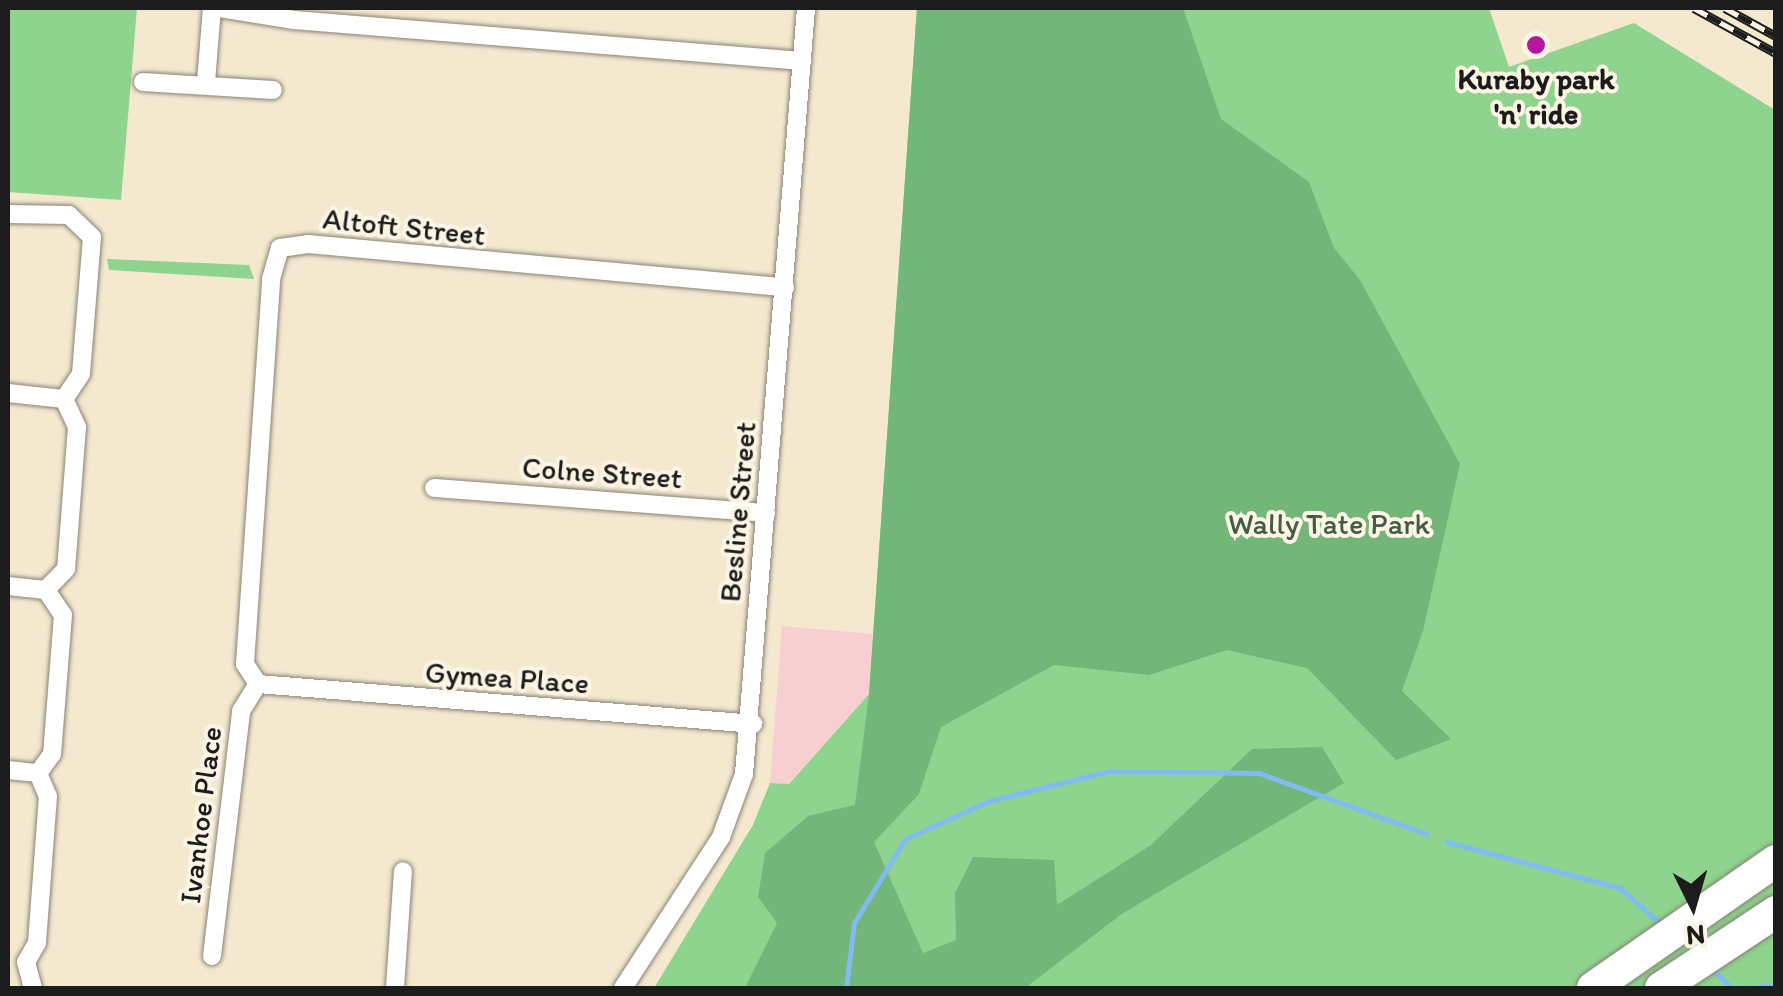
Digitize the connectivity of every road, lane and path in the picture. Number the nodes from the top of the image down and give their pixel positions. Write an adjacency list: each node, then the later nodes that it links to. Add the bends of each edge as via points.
1 (212, 8): 6 (street)
2 (220, 8): 4 (street, via 294,20)
3 (806, 8): 4 (street, Besline Street)
4 (802, 61): 9 (street, Besline Street)
5 (143, 82): 6 (street)
6 (206, 82): 7 (street)
7 (273, 90)
8 (8, 214): 11 (street, via 69,214 92,237 81,374)
9 (785, 286): 13 (street, Besline Street); 16 (street, Altoft Street, via 308,244 280,248 271,279 245,664)
10 (8, 393): 11 (street)
11 (64, 398): 15 (street, via 77,427 66,569)
12 (434, 488): 13 (street, Colne Street)
13 (766, 513): 17 (street, Besline Street)
14 (8, 586): 15 (street)
15 (46, 590): 19 (street, via 62,614 52,754)
16 (258, 684): 17 (street, Gymea Place); 23 (street, Ivanhoe Place, via 241,711)
17 (752, 724): 28 (street, Besline Street, via 734,810)
18 (8, 770): 19 (street)
19 (38, 773): 24 (street, via 48,796 37,943)
20 (1776, 862): 29 (highway)
21 (403, 872): 27 (street)
22 (1776, 912): 25 (highway)
23 (212, 956)
24 (17, 961): 26 (street)
25 (1663, 987)
26 (34, 988)
27 (396, 988)
28 (623, 988)
29 (1593, 988)

